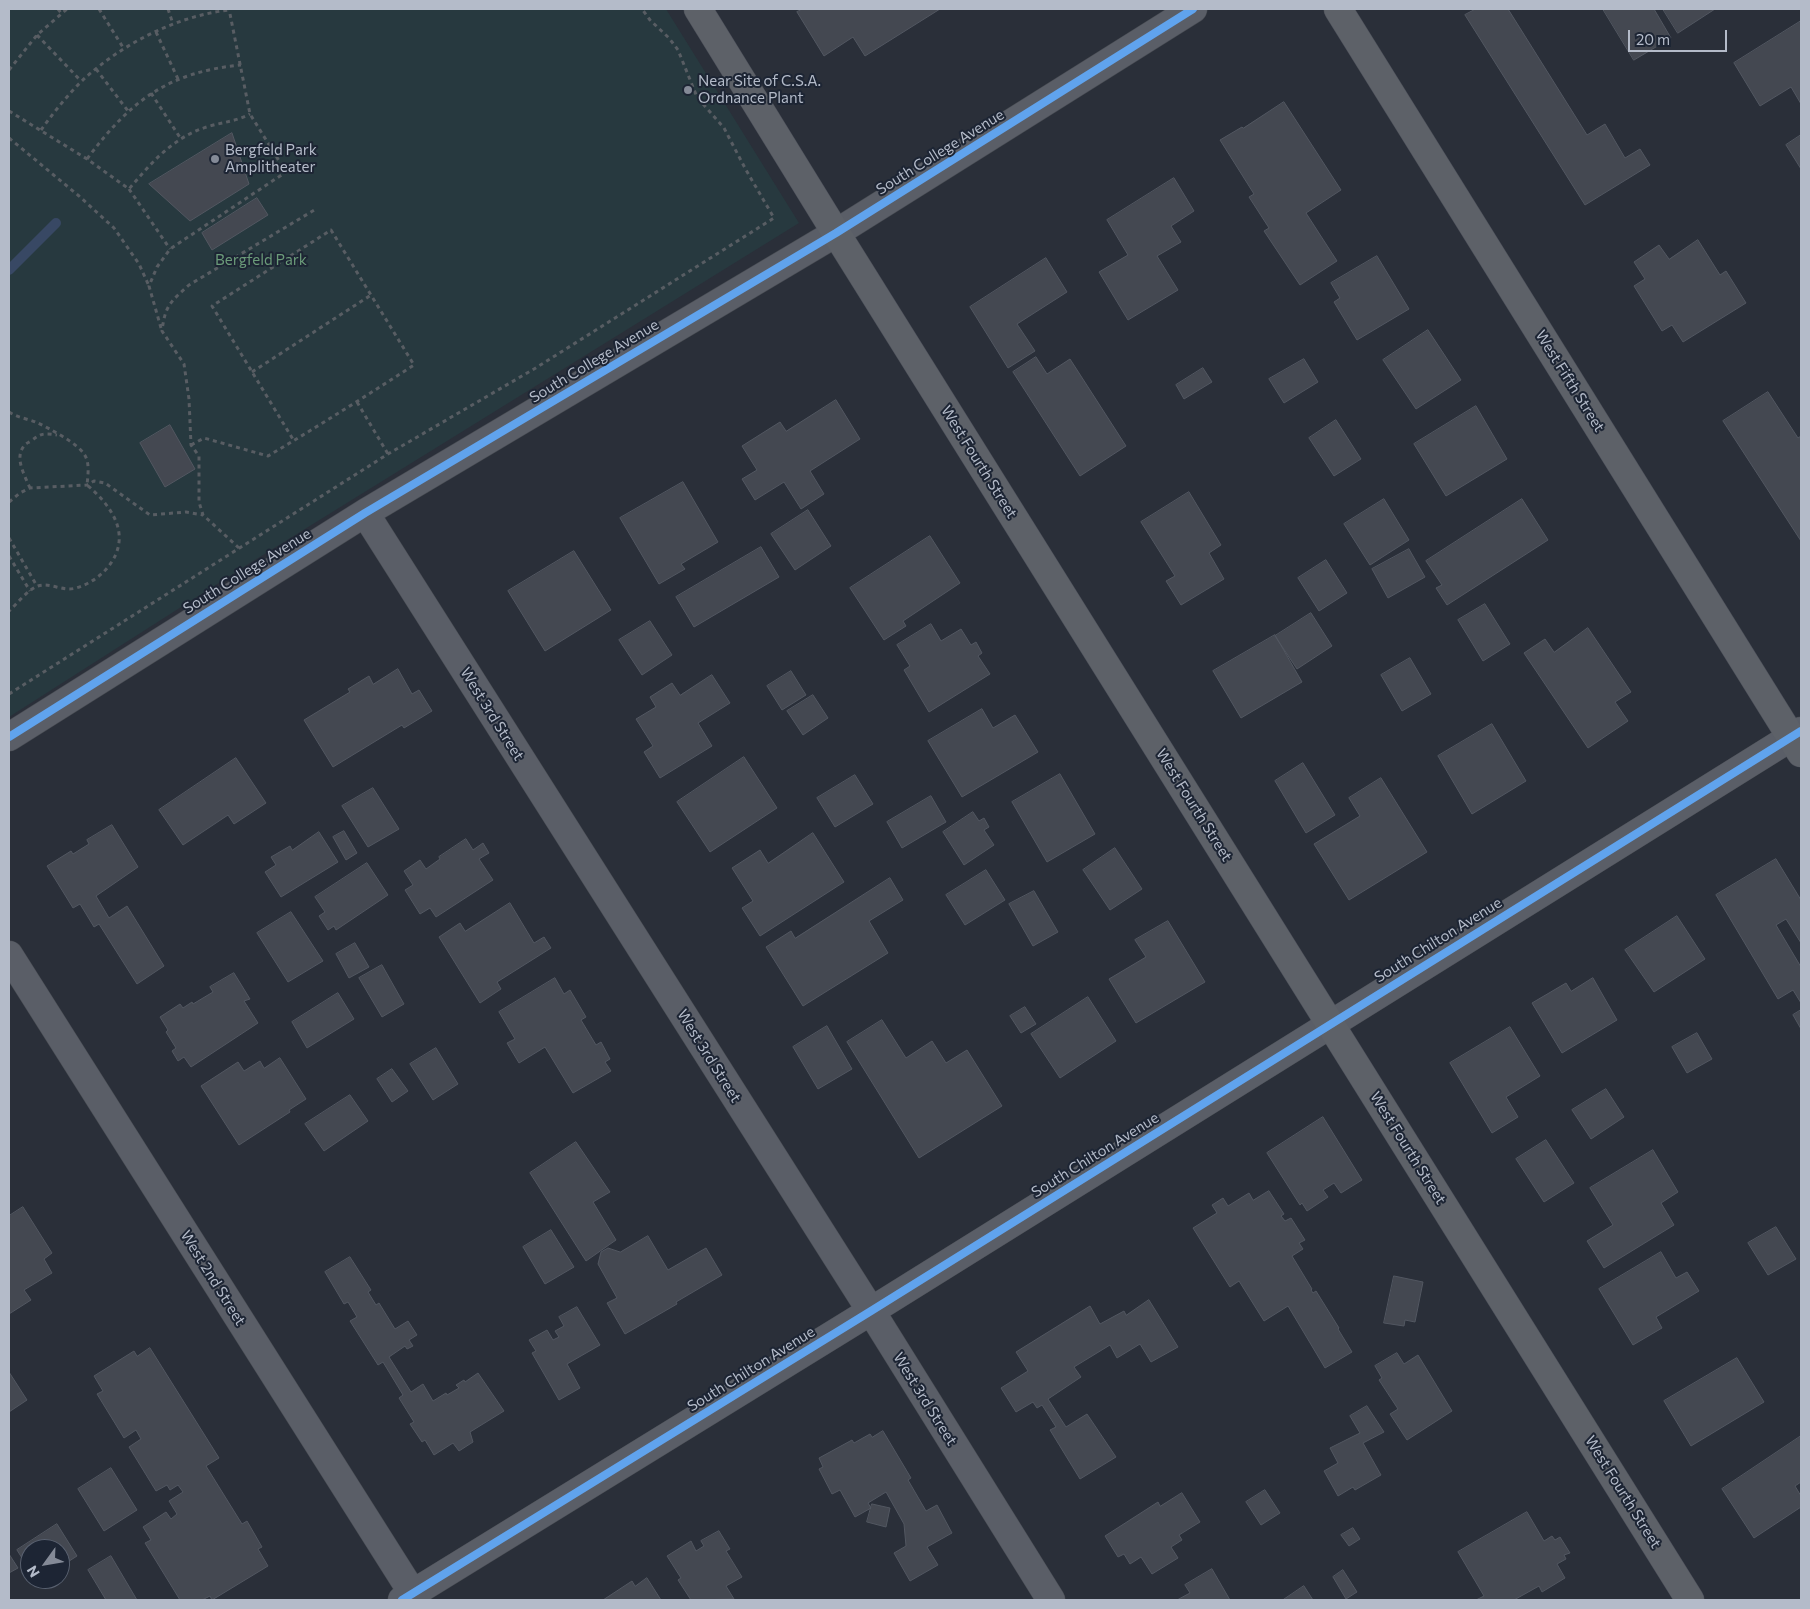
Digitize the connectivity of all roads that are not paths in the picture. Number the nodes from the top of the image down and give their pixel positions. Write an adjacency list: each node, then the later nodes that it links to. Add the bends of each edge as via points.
1 (698, 9): 4 (main road, West Fourth Street)
2 (1193, 9): 4 (street, South College Avenue)
3 (1338, 9): 7 (main road, West Fifth Street)
4 (836, 233): 5 (street, South College Avenue); 9 (main road, West Fourth Street)
5 (365, 513): 6 (street, South College Avenue); 10 (street, West 3rd Street)
6 (9, 737)
7 (1798, 740): 9 (street, South Chilton Avenue)
8 (9, 955): 11 (street, West 2nd Street)
9 (1330, 1024): 10 (street, South Chilton Avenue); 13 (main road, West Fourth Street)
10 (871, 1311): 11 (street, South Chilton Avenue); 12 (street, West 3rd Street)
11 (410, 1598)
12 (1051, 1600)
13 (1690, 1600)

